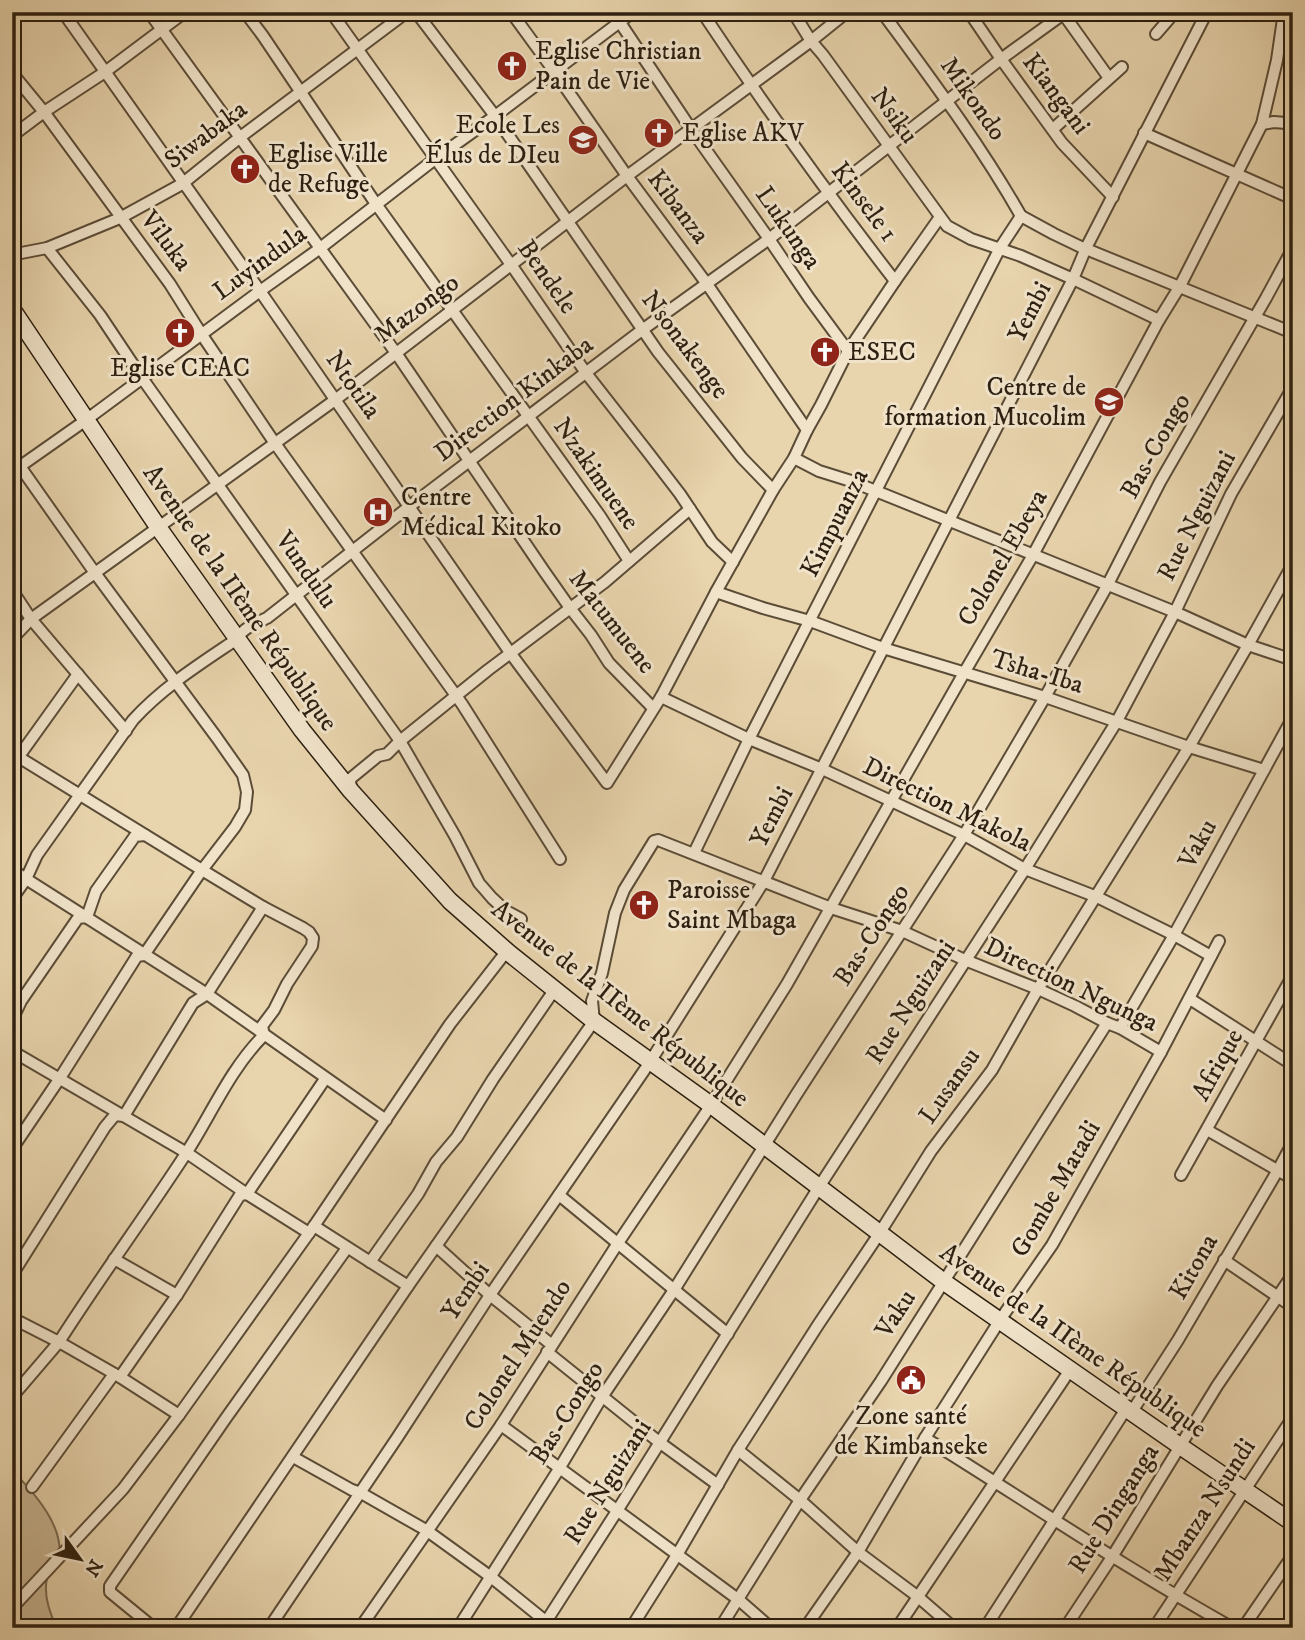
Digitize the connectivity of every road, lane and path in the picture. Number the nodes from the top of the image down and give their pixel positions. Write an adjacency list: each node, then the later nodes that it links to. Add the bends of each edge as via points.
1 (62, 12): 28 (street, Ntotila)
2 (149, 12): 21 (street, Matumuene)
3 (185, 12): 21 (street)
4 (244, 12): 32 (street, Nzakimuene)
5 (331, 12): 24 (street, Bendele)
6 (407, 12): 24 (street, Siwabaka)
7 (416, 12): 35 (street, Nsonakenge)
8 (511, 12): 27 (street, Kibanza)
9 (613, 12): 20 (street, Lukunga)
10 (633, 12): 20 (street, Luyindula)
11 (702, 12): 31 (street, Kinsele 1)
12 (793, 12): 23 (street, Nsiku)
13 (847, 12): 23 (street, Mazongo)
14 (882, 12): 33 (street, Mikondo)
15 (969, 12): 25 (street, Kiangani)
16 (1175, 12): 22 (street)
17 (1207, 12): 40 (street, Yembi)
18 (1284, 12): 37 (street, Colonel Ebeya)
19 (1063, 13): 25 (street, Direction Kinkaba); 30 (street)
20 (620, 22): 27 (street, Luyindula); 38 (street, Lukunga)
21 (162, 30): 28 (street); 42 (street, Matumuene)
22 (1156, 34)
23 (811, 41): 31 (street, Mazongo); 43 (street, Nsiku)
24 (357, 50): 32 (street, Siwabaka); 44 (street, Bendele)
25 (1001, 59): 33 (street, Direction Kinkaba); 39 (street, Kiangani)
26 (1122, 67): 30 (street)
27 (554, 71): 35 (street, Luyindula); 46 (street, Kibanza)
28 (105, 72): 34 (street); 47 (street, Ntotila)
29 (12, 73): 34 (street, Viluka)
30 (1109, 78): 39 (street)
31 (751, 85): 38 (street, Mazongo); 48 (street, Kinsele 1)
32 (300, 92): 42 (street, Siwabaka); 51 (street, Nzakimuene)
33 (947, 100): 43 (street, Direction Kinkaba); 52 (street, Mikondo)
34 (44, 112): 41 (street); 54 (street, Viluka)
35 (495, 116): 44 (street, Luyindula); 55 (street, Nsonakenge)
36 (1293, 116): 37 (street, via 1286,123)
37 (1262, 124): 45 (street, Colonel Ebeya)
38 (691, 129): 46 (street, Mazongo); 56 (street, Lukunga)
39 (1053, 129): 49 (street, Kiangani)
40 (1144, 133): 45 (street); 49 (street, Yembi)
41 (12, 136)
42 (239, 138): 47 (street, Siwabaka); 61 (street, Matumuene)
43 (889, 147): 48 (street, Direction Kinkaba); 53 (street, Nsiku)
44 (435, 159): 51 (street, Luyindula); 63 (street, Bendele)
45 (1236, 174): 50 (street); 67 (street, Colonel Ebeya)
46 (627, 176): 55 (street, Mazongo); 66 (street, Kibanza)
47 (182, 184): 54 (street, Siwabaka); 68 (street, Ntotila)
48 (827, 193): 56 (street, Direction Kinkaba); 65 (street, Kinsele 1)
49 (1113, 197): 59 (street, Yembi)
50 (1293, 199)
51 (376, 204): 61 (street, Luyindula); 70 (street, Nzakimuene)
52 (1021, 216): 58 (street, Kimpuanza); 59 (street)
53 (940, 217): 58 (street, Nsiku, via 971,239); 65 (street)
54 (120, 218): 57 (street, Siwabaka); 75 (street, Viluka)
55 (568, 221): 63 (street, Mazongo); 73 (street, Nsonakenge)
56 (769, 239): 66 (street, Direction Kinkaba); 76 (street, Lukunga)
57 (47, 248): 62 (street, Siwabaka); 79 (street, Vundulu)
58 (1000, 248): 64 (street, Nsiku); 92 (street, Kimpuanza)
59 (1086, 248): 64 (street, Yembi); 67 (street)
60 (1293, 248): 71 (street, Bas-Congo)
61 (319, 249): 68 (street, Luyindula); 77 (street, Matumuene)
62 (14, 253)
63 (512, 266): 70 (street, Mazongo); 78 (street, Bendele)
64 (1073, 279): 72 (street, Nsiku); 95 (street, Yembi)
65 (895, 281): 76 (street)
66 (707, 284): 73 (street, Direction Kinkaba); 84 (street, Kibanza)
67 (1180, 286): 71 (street); 72 (street, Colonel Ebeya)
68 (260, 291): 75 (street, Luyindula); 81 (street, Ntotila)
69 (12, 309): 83 (street, Avenue de la IIème République)
70 (452, 311): 77 (street, Mazongo); 82 (street, Nzakimuene)
71 (1255, 318): 74 (street); 103 (street, Bas-Congo, via 1160,482)
72 (1159, 320): 98 (street, Colonel Ebeya)
73 (642, 330): 78 (street, Direction Kinkaba); 91 (street, Nsonakenge, via 742,458)
74 (1293, 333)
75 (202, 335): 79 (street, Luyindula); 85 (street, Viluka)
76 (848, 351): 84 (street)
77 (396, 353): 81 (street, Mazongo); 88 (street, Matumuene)
78 (586, 373): 82 (street, Direction Kinkaba); 94 (street, Bendele)
79 (142, 378): 83 (street, Luyindula); 90 (street, Vundulu)
80 (1293, 387): 108 (street, Rue Nguizani, via 1231,494)
81 (335, 400): 85 (street, Mazongo); 93 (street, Ntotila)
82 (528, 417): 88 (street, Direction Kinkaba); 99 (street, Nzakimuene)
83 (86, 420): 89 (street, Luyindula); 96 (street, Avenue de la IIème République)
84 (807, 430): 87 (street)
85 (274, 442): 90 (street, Mazongo); 97 (street, Viluka)
86 (12, 455): 89 (street)
87 (794, 458): 91 (street); 92 (street)
88 (470, 461): 93 (street, Direction Kinkaba); 107 (street, Matumuene)
89 (16, 469): 102 (street)
90 (218, 485): 96 (street, Mazongo); 106 (street, Vundulu)
91 (773, 490): 100 (street)
92 (876, 492): 95 (street); 110 (street, Kimpuanza)
93 (410, 506): 97 (street, Direction Kinkaba); 115 (street, Ntotila)
94 (690, 509): 99 (street); 100 (street, Bendele, via 712,542)
95 (948, 522): 98 (street); 114 (street, Yembi)
96 (158, 527): 102 (street, Mazongo); 112 (street, Avenue de la IIème République)
97 (352, 552): 106 (street, Direction Kinkaba); 120 (street, Viluka)
98 (1033, 555): 103 (street); 117 (street, Colonel Ebeya)
99 (629, 561): 107 (street)
100 (733, 562): 105 (street)
101 (1293, 564): 113 (street, Lusansu)
102 (95, 573): 109 (street, Mazongo); 119 (street)
103 (1107, 586): 108 (street); 121 (street, Bas-Congo)
104 (12, 590): 109 (street)
105 (716, 592): 110 (street, Tsha-Iba); 122 (street)
106 (296, 596): 112 (street, Direction Kinkaba); 128 (street, Vundulu)
107 (570, 608): 115 (street); 123 (street, Matumuene, via 609,663)
108 (1175, 612): 113 (street); 125 (street, Rue Nguizani)
109 (31, 619): 111 (street, Mazongo); 118 (street)
110 (810, 621): 114 (street, Tsha-Iba); 127 (street, Kimpuanza)
111 (12, 639)
112 (237, 639): 119 (street, Direction Kinkaba); 133 (street, Avenue de la IIème République)
113 (1248, 645): 116 (street); 129 (street, Lusansu)
114 (883, 648): 117 (street, Tsha-Iba); 131 (street, Yembi)
115 (511, 654): 120 (street); 123 (street, Ntotila, via 607,783)
116 (1293, 660)
117 (964, 673): 121 (street, Tsha-Iba); 135 (street, Colonel Ebeya)
118 (78, 674): 126 (street); 130 (street)
119 (175, 682): 126 (street, Direction Kinkaba, via 148,704); 142 (street, via 243,775 247,792 245,810)
120 (456, 696): 128 (street); 139 (street, Viluka)
121 (1045, 697): 125 (street, Tsha-Iba); 137 (street, Bas-Congo)
122 (661, 698): 123 (street); 127 (street, Direction Makola)
123 (653, 708)
124 (1293, 717): 132 (street, Vaku)
125 (1117, 721): 129 (street, Tsha-Iba); 140 (street, Rue Nguizani)
126 (126, 731): 134 (street, Direction Kinkaba)
127 (748, 739): 131 (street, Direction Makola); 138 (street, Kimpuanza)
128 (400, 741): 133 (street, via 350,779); 150 (street, Vundulu, via 479,883 506,911)
129 (1189, 747): 132 (street, Tsha-Iba); 145 (street, Lusansu)
130 (14, 758): 134 (street)
131 (822, 769): 135 (street, Direction Makola); 144 (street, Yembi)
132 (1264, 770): 152 (street, Vaku)
133 (351, 791): 154 (street, Avenue de la IIème République, via 450,901)
134 (79, 795): 136 (street); 143 (street, Direction Kinkaba, via 37,855)
135 (891, 801): 137 (street, Direction Makola); 148 (street, Colonel Ebeya)
136 (145, 835): 142 (street); 149 (street, via 135,836 96,891)
137 (964, 835): 140 (street, Direction Makola); 151 (street, Bas-Congo)
138 (694, 853): 144 (street, Direction Ngunga); 164 (street, Direction Ngunga, via 654,841 624,890 592,1001)
139 (560, 859)
140 (1025, 869): 145 (street, Direction Makola); 157 (street, Rue Nguizani)
141 (12, 870): 143 (street)
142 (202, 870): 147 (street); 155 (street)
143 (26, 879): 146 (street, Direction Kinkaba); 149 (street)
144 (764, 881): 148 (street, Direction Ngunga); 171 (street, Yembi)
145 (1097, 897): 152 (street, Direction Makola); 160 (street, Lusansu)
146 (12, 899)
147 (263, 906): 161 (street); 167 (street, via 303,928 313,939 262,1027)
148 (831, 908): 151 (street, Direction Ngunga); 175 (street, Colonel Ebeya)
149 (87, 917): 155 (street); 163 (street, via 78,918 68,931)
150 (521, 919)
151 (902, 931): 157 (street, Direction Ngunga); 180 (street, Bas-Congo)
152 (1174, 935): 156 (street, Direction Makola); 166 (street, Vaku)
153 (1219, 941): 156 (street, Gombe Matadi)
154 (504, 948): 159 (street, Avenue de la IIème République); 177 (street)
155 (144, 955): 161 (street); 173 (street, via 137,956)
156 (1212, 956): 162 (street, Gombe Matadi)
157 (965, 960): 160 (street, Direction Ngunga); 186 (street, Rue Nguizani)
158 (1293, 975): 168 (street, Afrique)
159 (555, 989): 164 (street, Avenue de la IIème République); 196 (street)
160 (1038, 989): 165 (street, Direction Ngunga); 190 (street, Lusansu, via 992,1070 931,1152)
161 (207, 994): 167 (street); 176 (street, via 193,1003)
162 (1189, 999): 168 (street); 170 (street, Gombe Matadi)
163 (12, 1020)
164 (594, 1021): 171 (street, Avenue de la IIème République); 192 (street)
165 (1107, 1023): 166 (street, Direction Ngunga); 199 (street, Vaku)
166 (1120, 1028): 170 (street, Direction Ngunga)
167 (264, 1035): 174 (street); 182 (street, via 250,1049)
168 (1257, 1041): 172 (street); 178 (street, Afrique)
169 (12, 1051): 173 (street)
170 (1161, 1052): 207 (street, Gombe Matadi, via 1052,1245)
171 (650, 1062): 175 (street, Avenue de la IIème République); 188 (street, Yembi)
172 (1293, 1065)
173 (60, 1078): 176 (street); 181 (street)
174 (325, 1079): 177 (street); 187 (street)
175 (711, 1105): 180 (street, Avenue de la IIème République); 191 (street, Colonel Muendo)
176 (124, 1115): 182 (street); 197 (street, via 115,1115 105,1127)
177 (386, 1120): 189 (street)
178 (1207, 1130): 183 (street); 184 (street, Afrique)
179 (1293, 1142): 183 (street, Kitona)
180 (764, 1146): 186 (street, Avenue de la IIème République); 201 (street, Bas-Congo)
181 (12, 1149)
182 (187, 1153): 187 (street); 194 (street)
183 (1278, 1170): 185 (street); 195 (street, Kitona)
184 (1181, 1175)
185 (1293, 1179)
186 (819, 1187): 190 (street, Avenue de la IIème République); 208 (street, Rue Nguizani)
187 (247, 1194): 189 (street); 202 (street, via 240,1195)
188 (559, 1195): 191 (street); 203 (street, Yembi)
189 (312, 1230): 193 (street); 216 (street)
190 (879, 1234): 199 (street, Avenue de la IIème République); 222 (street, Lusansu)
191 (618, 1243): 201 (street); 210 (street, Colonel Muendo)
192 (436, 1246): 200 (street); 203 (street)
193 (347, 1248): 196 (street); 245 (street, via 110,1586 110,1592)
194 (114, 1259): 202 (street); 209 (street)
195 (1224, 1260): 204 (street); 215 (street, Kitona, via 1178,1340)
196 (370, 1262): 200 (street)
197 (12, 1275)
198 (1293, 1275): 204 (street, Rue Dinganga)
199 (944, 1282): 207 (street, Avenue de la IIème République); 230 (street, Vaku)
200 (408, 1286): 223 (street)
201 (674, 1290): 208 (street); 214 (street, Bas-Congo)
202 (177, 1295): 212 (street)
203 (490, 1295): 210 (street); 229 (street, Yembi)
204 (1278, 1297): 205 (street); 221 (street, Rue Dinganga)
205 (1293, 1307)
206 (12, 1318): 209 (street)
207 (1000, 1320): 211 (street, Avenue de la IIème République); 219 (street, Gombe Matadi)
208 (728, 1334): 220 (street, Rue Nguizani)
209 (59, 1342): 212 (street); 213 (street)
210 (550, 1349): 214 (street); 218 (street, Colonel Muendo)
211 (1070, 1370): 215 (street, Avenue de la IIème République); 225 (street)
212 (117, 1375): 216 (street); 227 (street)
213 (12, 1397)
214 (602, 1397): 220 (street); 224 (street, Bas-Congo)
215 (1129, 1411): 221 (street, Avenue de la IIème République); 232 (street, Kitona)
216 (178, 1415): 243 (street, via 124,1489)
217 (1293, 1417): 228 (street, Mbanza Nsundi)
218 (500, 1424): 224 (street); 234 (street, Colonel Muendo)
219 (925, 1438): 225 (street); 235 (street, Gombe Matadi)
220 (659, 1442): 226 (street); 231 (street, Rue Nguizani)
221 (1180, 1446): 228 (street, Avenue de la IIème République); 238 (street, Rue Dinganga)
222 (738, 1450): 226 (street, Lusansu); 230 (street)
223 (293, 1457): 229 (street); 246 (street)
224 (559, 1469): 231 (street); 239 (street, Bas-Congo)
225 (995, 1482): 232 (street); 240 (street)
226 (719, 1485): 236 (street, Lusansu)
227 (32, 1487)
228 (1245, 1491): 233 (street, Avenue de la IIème République); 241 (street, Mbanza Nsundi)
229 (360, 1493): 234 (street); 247 (street, Yembi)
230 (800, 1500): 235 (street); 242 (street, Vaku)
231 (617, 1511): 236 (street); 244 (street, Rue Nguizani)
232 (1054, 1519): 238 (street); 256 (street, Kitona)
233 (1293, 1523)
234 (426, 1530): 239 (street); 248 (street, Colonel Muendo)
235 (858, 1552): 240 (street); 253 (street, Gombe Matadi)
236 (677, 1555): 242 (street); 250 (street, Lusansu)
237 (1293, 1555): 260 (street)
238 (1112, 1557): 241 (street); 257 (street, Rue Dinganga)
239 (491, 1577): 244 (street); 249 (street, Bas-Congo)
240 (917, 1596): 254 (street); 255 (street)
241 (1175, 1596): 258 (street, Mbanza Nsundi); 259 (street)
242 (739, 1600): 251 (street, Vaku); 252 (street)
243 (12, 1608)
244 (547, 1626)
245 (154, 1628)
246 (176, 1628)
247 (269, 1628)
248 (360, 1628)
249 (458, 1628)
250 (631, 1628)
251 (720, 1628)
252 (771, 1628)
253 (805, 1628)
254 (897, 1628)
255 (954, 1628)
256 (985, 1628)
257 (1065, 1628)
258 (1154, 1628)
259 (1233, 1628)
260 (1243, 1628)

